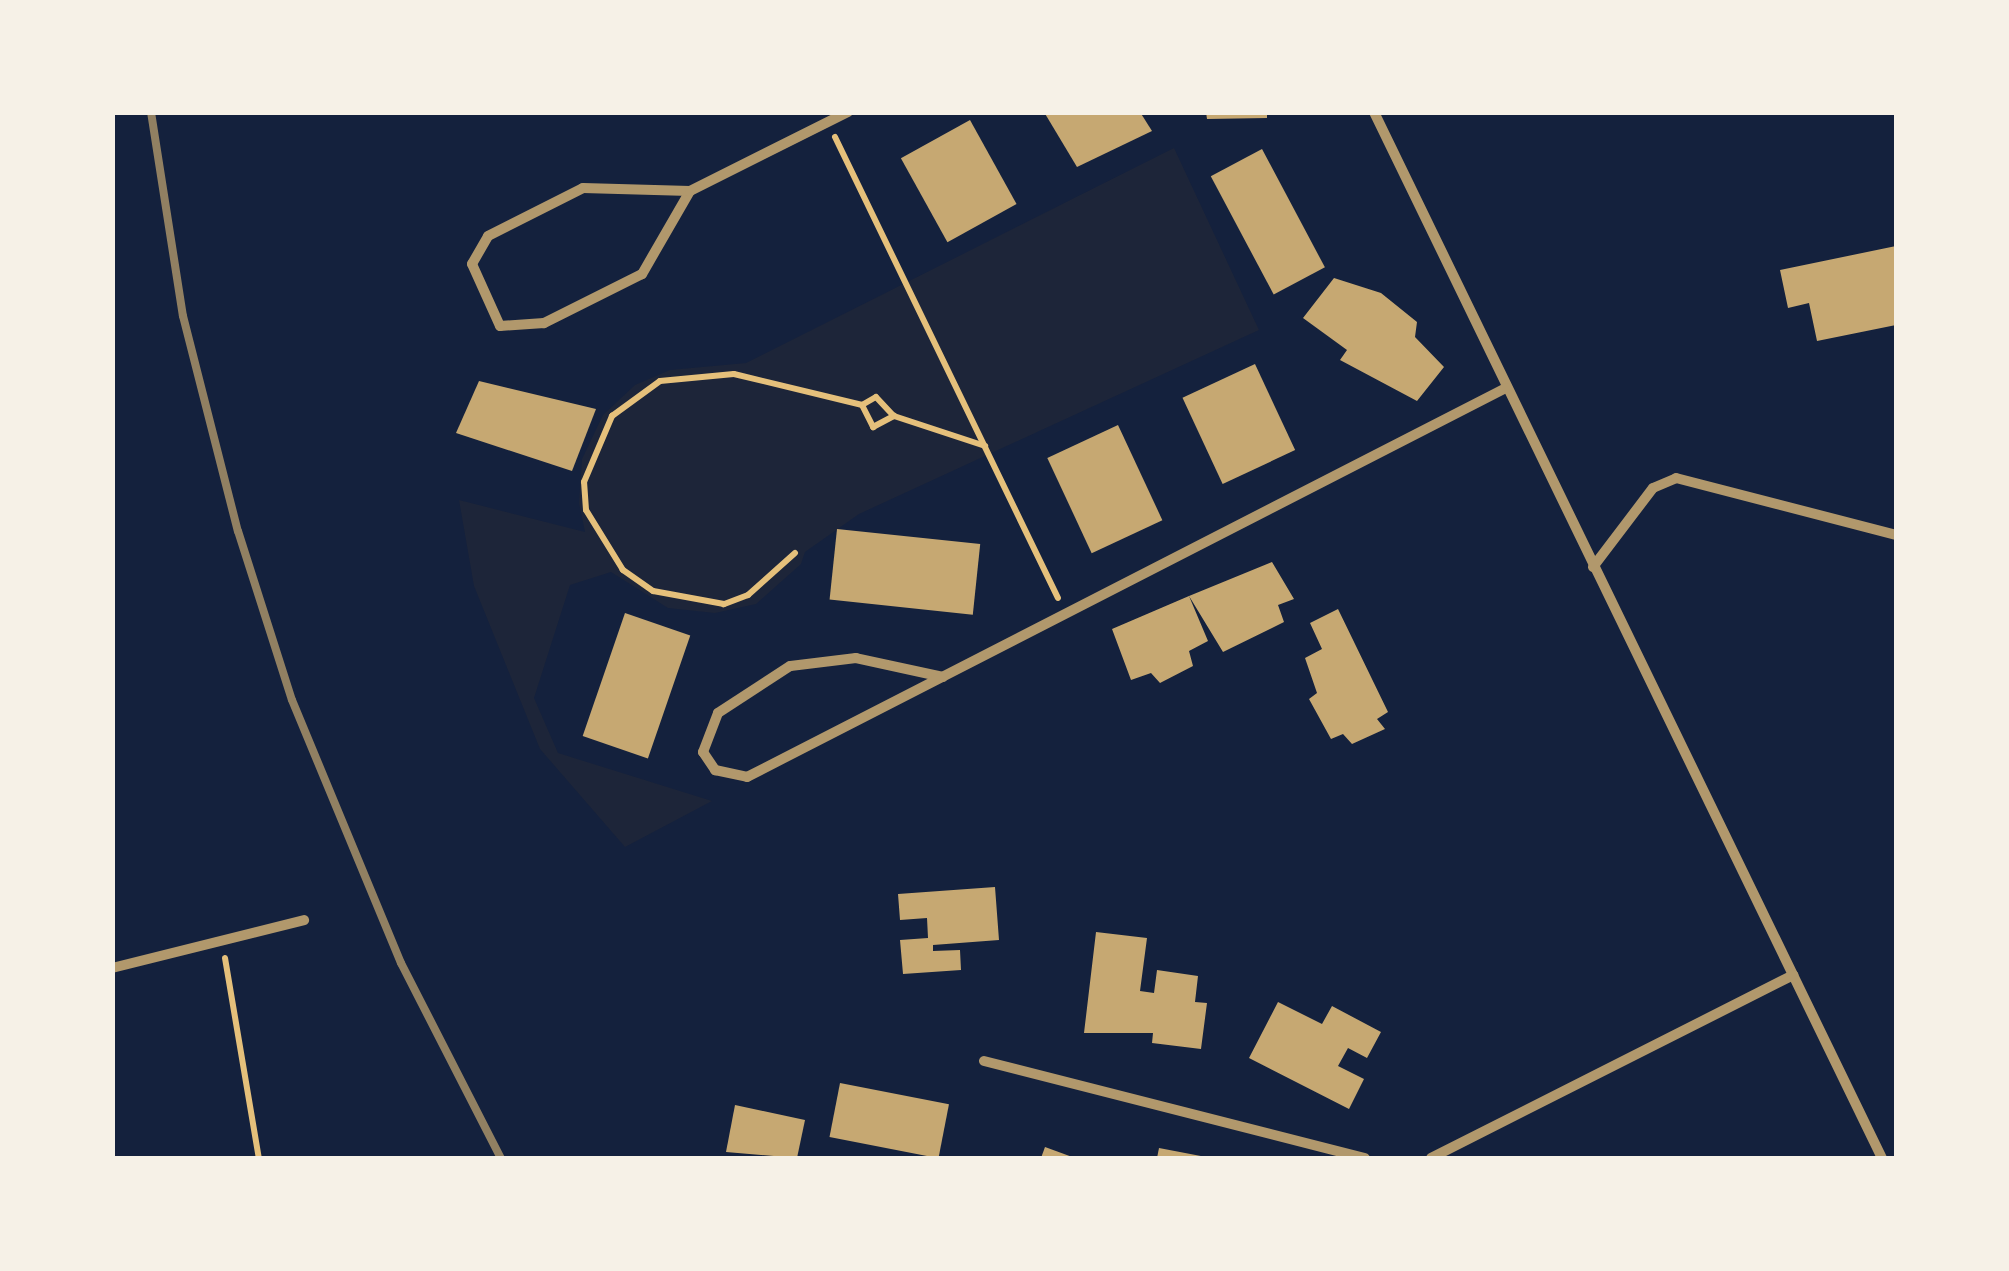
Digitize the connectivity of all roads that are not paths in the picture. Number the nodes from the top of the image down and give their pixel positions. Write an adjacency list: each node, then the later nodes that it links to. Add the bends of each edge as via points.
1 (848, 112): 3 (street)
2 (1374, 112): 4 (street)
3 (690, 191): 3 (street, via 583,188 488,236 472,264 500,326 544,323 642,274)
4 (1506, 388): 6 (street); 7 (street)
5 (1896, 535): 6 (street, via 1676,478 1653,488)
6 (1593, 568): 10 (street)
7 (943, 677): 7 (street, via 747,777 715,770 703,752 718,713 790,666 856,658)
8 (304, 920): 9 (street)
9 (112, 968)
10 (1792, 975): 13 (street); 14 (street)
11 (984, 1061): 12 (street)
12 (1365, 1158)
13 (1430, 1158)
14 (1882, 1158)

